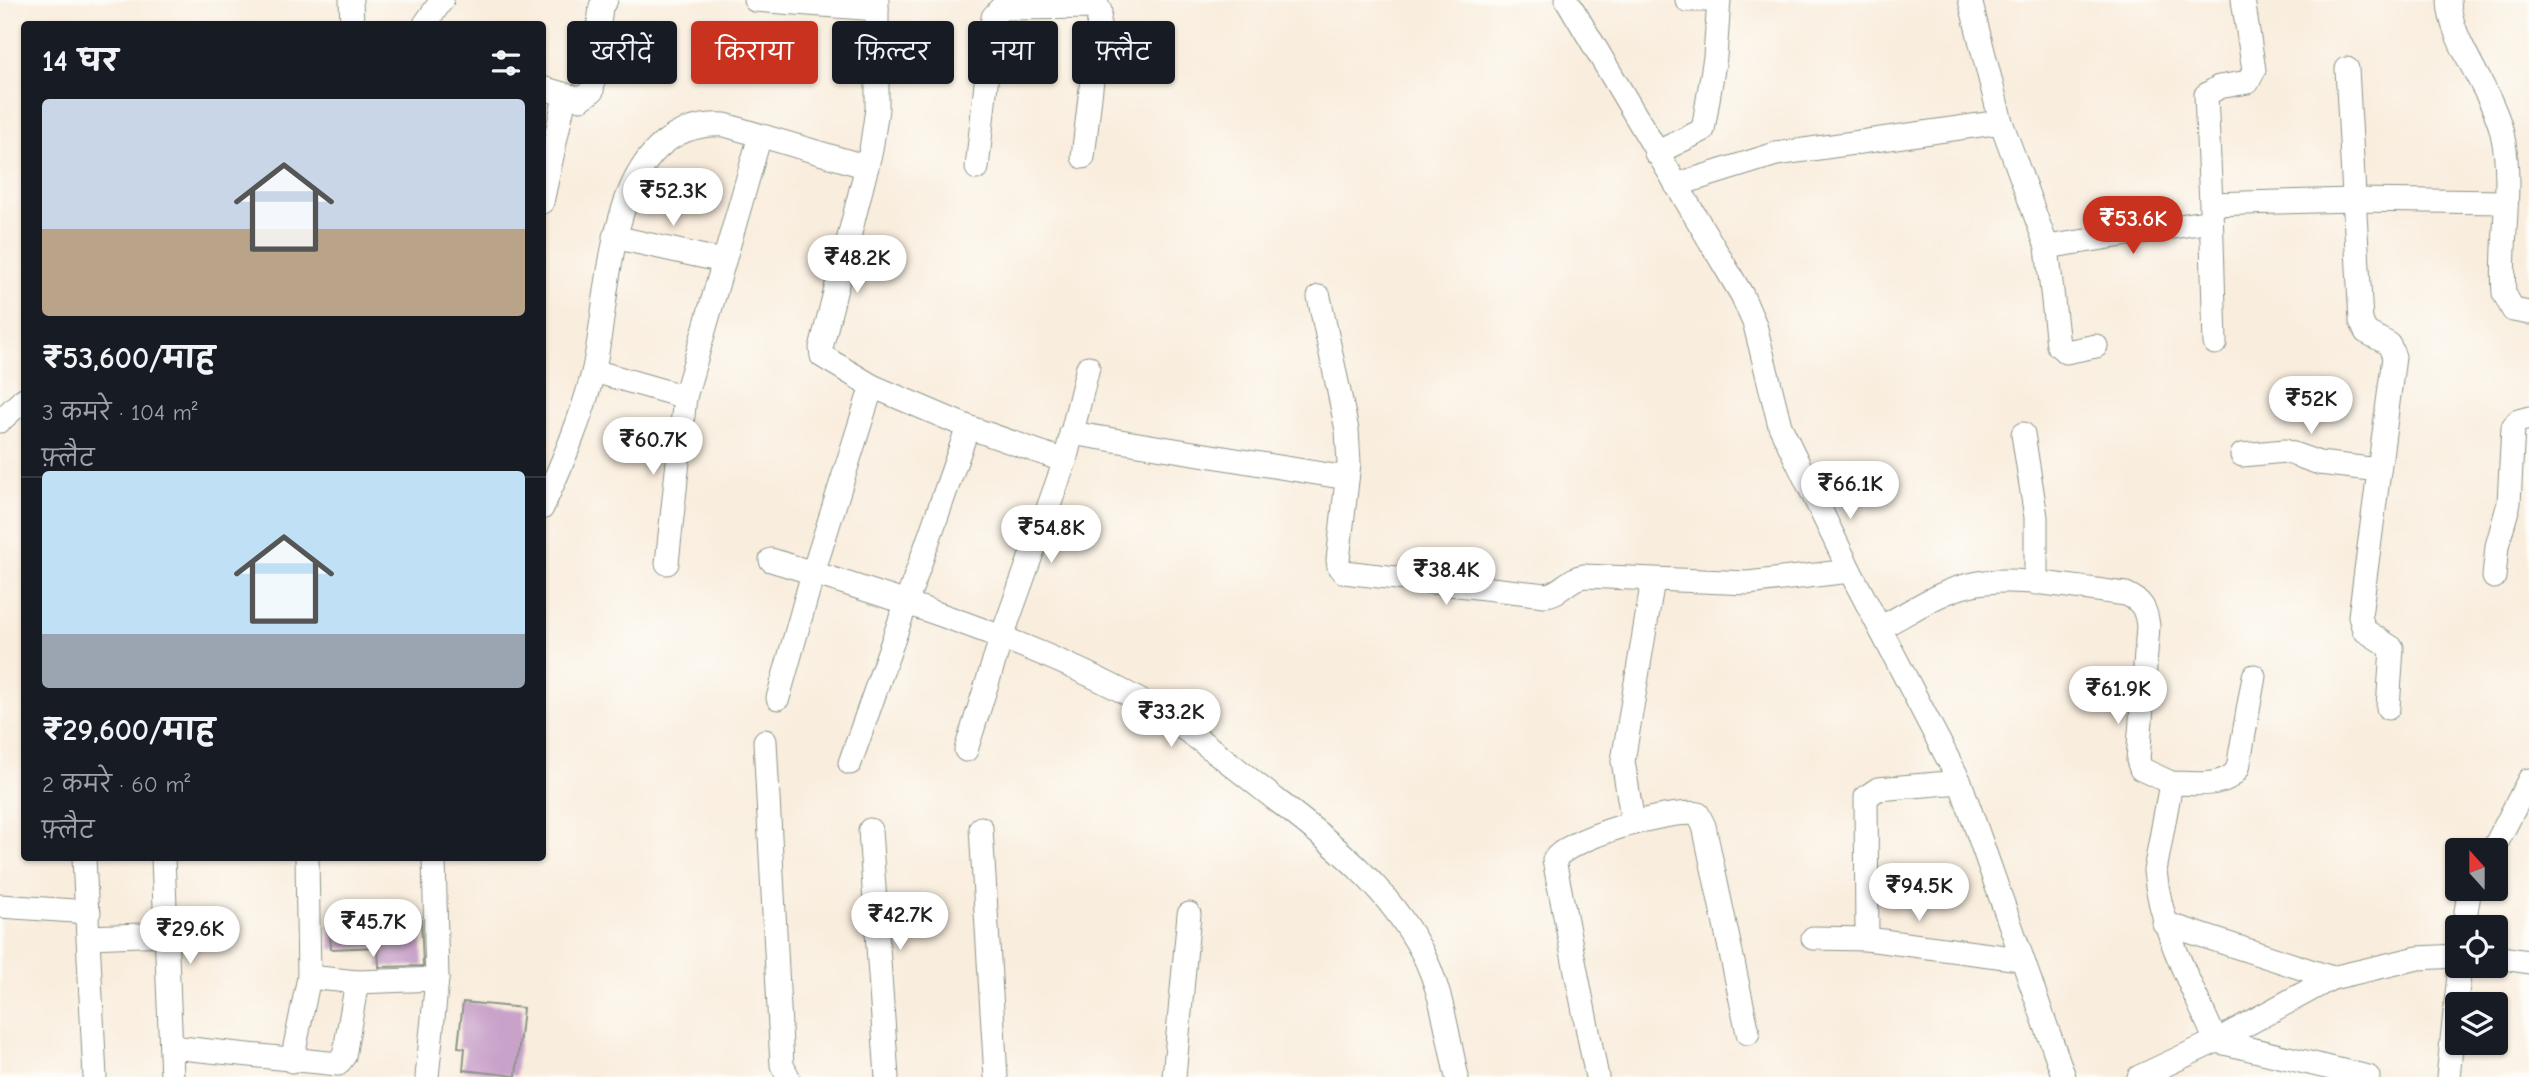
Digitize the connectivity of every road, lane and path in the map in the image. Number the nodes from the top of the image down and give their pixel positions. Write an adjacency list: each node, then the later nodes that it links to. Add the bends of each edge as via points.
1 (351, 0): 14 (street)
2 (442, 0): 15 (street)
3 (607, 0): 18 (street, via 601,6 592,91 581,99)
4 (755, 0): 13 (street)
5 (1567, 0): 21 (street)
6 (1687, 0): 7 (street)
7 (1711, 0)
8 (1719, 0): 21 (street, via 1703,130)
9 (1970, 0): 19 (street)
10 (2243, 0): 29 (street, via 2254,70 2248,82 2218,87 2206,96)
11 (2449, 0): 28 (street, via 2455,31 2478,71 2502,134)
12 (1079, 3): 22 (street, via 1098,7 1101,16); 24 (street, via 996,12)
13 (877, 5): 23 (street, via 877,109)
14 (352, 21)
15 (427, 21)
16 (2347, 69): 27 (street)
17 (546, 89): 18 (street)
18 (565, 96): 25 (street)
19 (2001, 122): 26 (street, via 1776,154); 31 (street)
20 (760, 136): 23 (street); 30 (street, via 705,124 662,145 646,161); 32 (street)
21 (1656, 153): 26 (street)
22 (1083, 157)
23 (867, 167): 39 (street, via 821,348 828,362)
24 (977, 169)
25 (546, 184)
26 (1676, 186): 54 (street, via 1742,295 1755,326 1780,426)
27 (2353, 200): 28 (street); 29 (street); 49 (street, via 2361,321 2366,332 2389,344 2394,357)
28 (2505, 202): 34 (street, via 2504,293 2513,310)
29 (2211, 213): 31 (street); 35 (street)
30 (614, 237): 32 (street); 38 (street)
31 (2047, 247): 36 (street, via 2059,349 2066,352)
32 (723, 261): 40 (street)
33 (1319, 297): 50 (street, via 1347,430)
34 (2529, 313)
35 (2215, 343)
36 (2096, 346)
37 (1088, 367): 45 (street)
38 (593, 371): 40 (street); 51 (street, via 577,428)
39 (872, 386): 44 (street); 55 (street)
40 (685, 397): 53 (street)
41 (21, 402): 43 (street)
42 (2529, 418): 56 (street, via 2513,427 2509,503)
43 (0, 421)
44 (968, 427): 48 (street); 59 (street)
45 (1072, 433): 48 (street); 50 (street)
46 (2023, 434): 58 (street, via 2036,517)
47 (2242, 455): 49 (street, via 2285,451 2319,463)
48 (1065, 461): 61 (street)
49 (2379, 470): 64 (street, via 2360,616 2364,630 2392,648)
50 (1347, 478): 57 (street, via 1338,560 1339,568 1351,575 1545,595 1559,591 1576,577)
51 (546, 499)
52 (771, 560): 55 (street)
53 (667, 563)
54 (1850, 571): 57 (street, via 1748,583); 60 (street)
55 (813, 573): 59 (street); 63 (street)
56 (2494, 576)
57 (1653, 580): 71 (street, via 1623,761)
58 (2036, 583): 60 (street, via 1972,584 1954,589); 70 (street, via 2139,599 2148,626 2138,760 2141,769)
59 (906, 605): 61 (street); 67 (street)
60 (1881, 627): 69 (street)
61 (1001, 639): 66 (street); 108 (street, via 1130,694 1339,848 1377,885 1422,951 1437,986)
62 (2254, 676): 70 (street, via 2234,776 2223,781)
63 (778, 698)
64 (2388, 708)
65 (765, 741): 104 (street, via 782,1065)
66 (967, 750)
67 (850, 763)
68 (2529, 780): 74 (street)
69 (1960, 782): 86 (street, via 1878,789 1867,797); 88 (street)
70 (2170, 783): 82 (street, via 2155,871)
71 (1633, 823): 96 (street, via 1669,813 1698,814); 109 (street, via 1569,847 1554,860)
72 (981, 828): 106 (street)
73 (870, 830): 105 (street)
74 (2499, 838)
75 (85, 861): 80 (street)
76 (163, 861): 83 (street)
77 (307, 861): 91 (street)
78 (434, 861): 94 (street)
79 (0, 906): 80 (street)
80 (89, 912): 84 (street)
81 (1189, 914): 107 (street)
82 (2164, 923): 92 (street); 97 (street)
83 (166, 934): 84 (street); 98 (street)
84 (89, 937): 101 (street)
85 (1813, 937): 86 (street)
86 (1867, 939): 88 (street)
87 (2445, 957): 92 (street, via 2418,958)
88 (2020, 959): 110 (street)
89 (2508, 959): 90 (street)
90 (2529, 962)
91 (309, 977): 95 (street); 99 (street)
92 (2332, 978): 97 (street)
93 (2459, 978): 113 (street)
94 (437, 979): 95 (street); 103 (street)
95 (357, 982): 100 (street, via 344,1056)
96 (1748, 1033)
97 (2216, 1041): 111 (street); 112 (street)
98 (172, 1047): 99 (street); 102 (street)
99 (292, 1060): 100 (street)
100 (333, 1071)
101 (96, 1077)
102 (172, 1077)
103 (427, 1077)
104 (788, 1077)
105 (887, 1077)
106 (996, 1077)
107 (1174, 1077)
108 (1457, 1077)
109 (1597, 1077)
110 (2064, 1077)
111 (2138, 1077)
112 (2368, 1077)
113 (2448, 1077)

